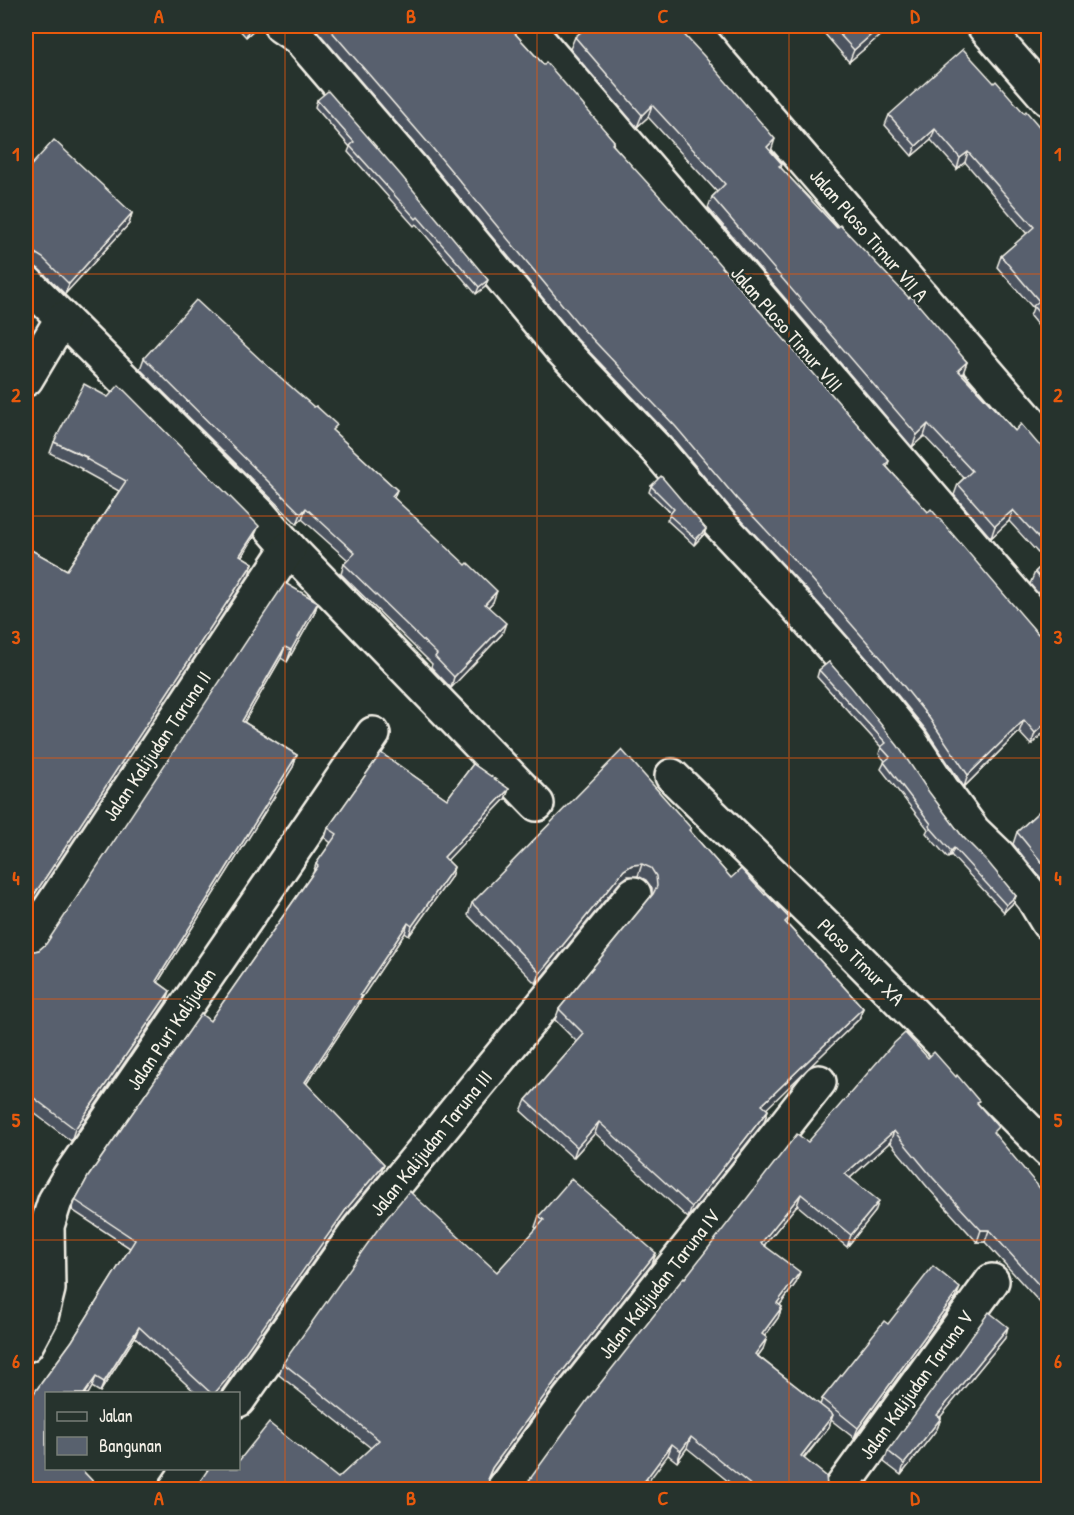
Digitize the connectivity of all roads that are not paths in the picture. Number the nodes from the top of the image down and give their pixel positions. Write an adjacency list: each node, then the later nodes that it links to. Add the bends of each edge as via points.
1 (280, 26): 16 (street, via 299,38 562,350 658,451 864,683 974,832 1033,898)
2 (526, 26): 11 (street, Jalan Ploso Timur VIII)
3 (690, 26): 9 (street, Jalan Ploso Timur VII A)
4 (984, 26): 5 (street)
5 (1048, 99)
6 (26, 282): 7 (street)
7 (62, 319): 8 (street); 10 (street)
8 (26, 379)
9 (1048, 443)
10 (289, 548): 14 (street); 17 (street, Jalan Kalijudan Taruna II)
11 (1048, 633)
12 (373, 734): 21 (street, Jalan Puri Kalijudan, via 55,1201 47,1226 48,1289 41,1317)
13 (672, 776): 19 (street, Ploso Timur XA)
14 (537, 804)
15 (634, 894): 22 (street, Jalan Kalijudan Taruna III, via 359,1230)
16 (1048, 923)
17 (26, 945)
18 (819, 1082): 25 (street, Jalan Kalijudan Taruna IV, via 569,1399)
19 (1048, 1150)
20 (992, 1281): 26 (street, Jalan Kalijudan Taruna V)
21 (26, 1345)
22 (240, 1397)
23 (189, 1470): 24 (street)
24 (175, 1490)
25 (503, 1490)
26 (840, 1490)

